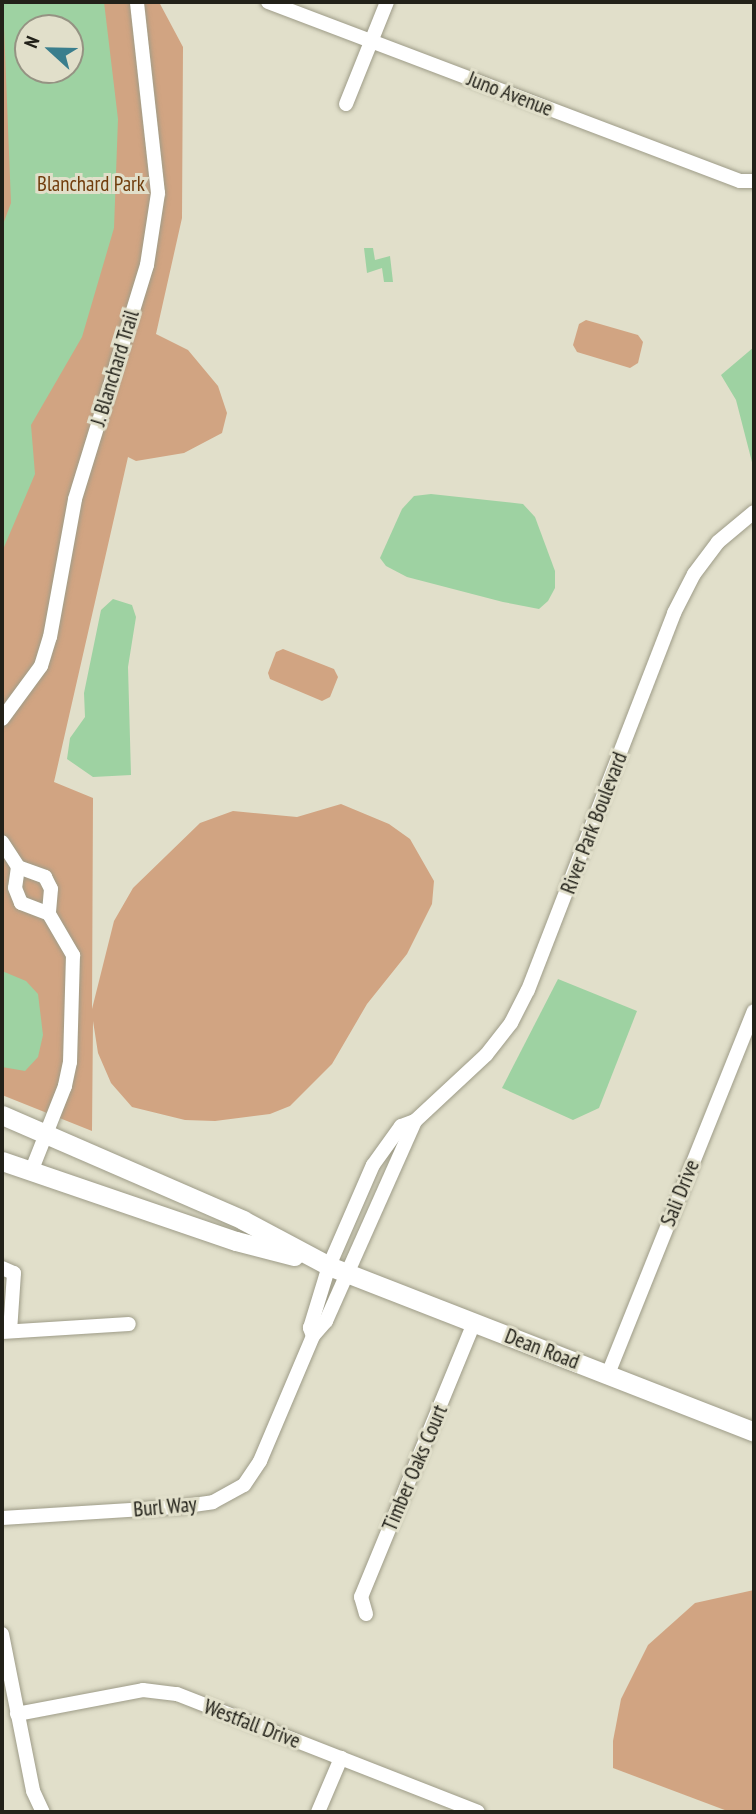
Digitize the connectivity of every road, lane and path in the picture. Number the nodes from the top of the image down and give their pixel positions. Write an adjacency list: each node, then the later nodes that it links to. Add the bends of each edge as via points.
1 (137, 2): 8 (street, J. Blanchard Trail, via 158,193 146,265 75,499 41,666)
2 (268, 2): 4 (street, Juno Avenue)
3 (387, 2): 4 (street)
4 (371, 42): 5 (street); 6 (street, Juno Avenue, via 740,181)
5 (346, 104)
6 (754, 181)
7 (754, 512): 14 (street, River Park Boulevard, via 718,542 694,574 674,613 528,990 511,1023 486,1055)
8 (2, 719)
9 (2, 842): 10 (street)
10 (18, 867): 11 (street, via 45,877 51,888); 11 (street, via 15,888 21,903)
11 (49, 914): 15 (street, via 73,955 74,1028 65,1086)
12 (754, 1012): 23 (street, Sali Drive)
13 (2, 1115): 15 (main road, Dean Road)
14 (415, 1121): 19 (street, River Park Boulevard); 19 (street, River Park Boulevard, via 401,1126 379,1155)
15 (47, 1133): 17 (street); 19 (main road, Dean Road, via 243,1220)
16 (2, 1161): 17 (main road, Dean Road)
17 (31, 1172): 19 (main road, Dean Road, via 236,1241)
18 (2, 1268): 22 (street, via 14,1273)
19 (338, 1269): 20 (main road, Dean Road); 25 (street, Burl Way, via 310,1328 313,1336 260,1461 244,1485 213,1502 179,1507)
20 (474, 1323): 23 (main road, Dean Road); 26 (street, Timber Oaks Court, via 361,1597)
21 (129, 1324): 22 (street)
22 (6, 1331)
23 (607, 1374): 24 (main road, Dean Road)
24 (754, 1432)
25 (2, 1518)
26 (366, 1614)
27 (2, 1634): 28 (street)
28 (17, 1714): 29 (street, Westfall Drive, via 143,1690 177,1694); 30 (street, via 33,1791)
29 (341, 1758): 31 (street); 32 (street, Westfall Drive)
30 (43, 1812)
31 (318, 1812)
32 (478, 1812)

